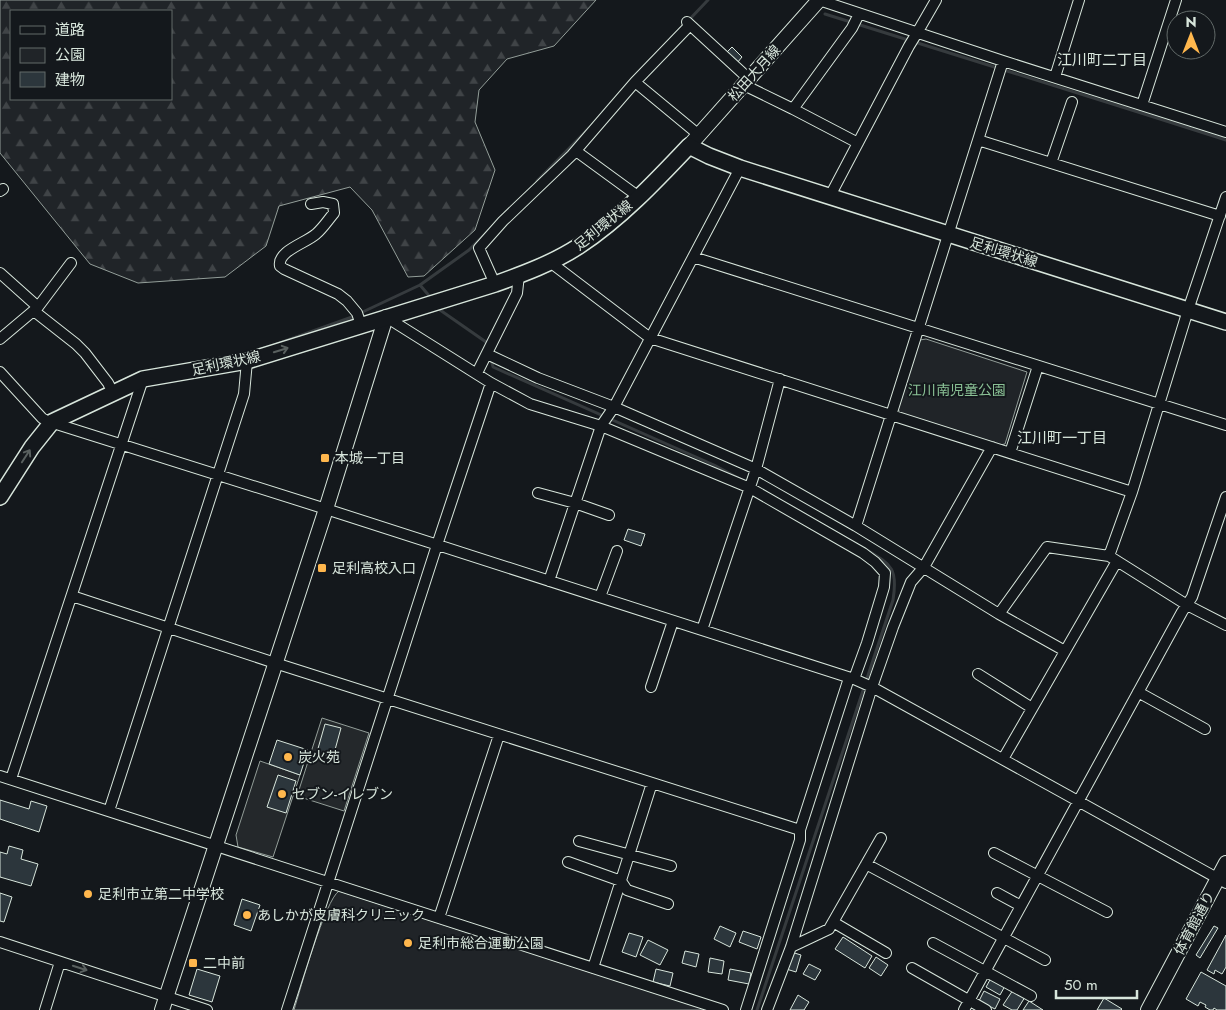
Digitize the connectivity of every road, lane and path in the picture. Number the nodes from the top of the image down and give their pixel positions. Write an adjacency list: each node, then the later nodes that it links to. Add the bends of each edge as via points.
1 (819, 0): 5 (street); 10 (street, 松田大月線)
2 (936, 0): 6 (street)
3 (1079, 0): 8 (street)
4 (1176, 0): 12 (street)
5 (856, 21): 6 (street); 13 (street)
6 (916, 35): 7 (street); 17 (street)
7 (1001, 66): 8 (street); 15 (street)
8 (1055, 77): 12 (street)
9 (635, 82): 10 (street, via 688,23); 16 (street); 18 (street)
10 (746, 82): 13 (street); 16 (street, 松田大月線)
11 (1072, 102): 19 (street)
12 (1142, 105): 14 (street)
13 (793, 109): 17 (street)
14 (1226, 132)
15 (978, 140): 19 (street); 26 (street)
16 (694, 141): 20 (main road, 足利環状線, via 709,156); 21 (main road, 足利環状線)
17 (858, 143): 22 (street)
18 (576, 151): 21 (street); 32 (street, via 479,248)
19 (1050, 163): 25 (street)
20 (740, 168): 22 (main road, 足利環状線); 27 (street)
21 (639, 196): 28 (main road, 足利環状線, via 578,247)
22 (830, 196): 26 (main road, 足利環状線)
23 (1226, 197): 25 (street)
24 (311, 204): 36 (street, via 333,204 334,213 316,234 284,254 280,266 338,294)
25 (1220, 216): 34 (street)
26 (949, 235): 34 (main road, 足利環状線); 38 (street)
27 (693, 257): 38 (street); 39 (street)
28 (550, 262): 30 (main road, 足利環状線); 39 (street)
29 (71, 263): 33 (street)
30 (519, 275): 32 (main road, 足利環状線); 41 (street, via 517,293)
31 (2, 280): 33 (street)
32 (495, 284): 35 (main road, 足利環状線)
33 (36, 309): 40 (street); 49 (street, via 86,353)
34 (1188, 310): 37 (main road, 足利環状線); 50 (street)
35 (386, 317): 36 (main road, 足利環状線); 45 (street); 67 (street)
36 (359, 318): 42 (main road, 足利環状線, one-way to 36)
37 (1226, 322)
38 (918, 328): 43 (street); 52 (street)
39 (650, 338): 47 (street); 51 (street)
40 (0, 339)
41 (487, 354): 45 (street); 51 (street, via 538,378)
42 (247, 361): 46 (main road, 足利環状線); 60 (street, via 244,394)
43 (1038, 366): 50 (street); 58 (street)
44 (0, 372): 53 (street)
45 (477, 373): 48 (street)
46 (143, 379): 49 (main road, 足利環状線); 56 (street)
47 (780, 379): 52 (street); 59 (street)
48 (491, 383): 55 (street, via 530,404); 70 (street)
49 (111, 388): 53 (main road, 足利環状線)
50 (1158, 404): 54 (street); 62 (street)
51 (614, 407): 55 (street); 59 (street)
52 (892, 415): 57 (street); 69 (street)
53 (47, 420): 56 (street); 64 (main road, 足利環状線, one-way to 53)
54 (1226, 425)
55 (601, 426): 61 (street); 66 (street)
56 (122, 444): 60 (street); 75 (street)
57 (992, 447): 58 (street); 73 (street)
58 (1010, 453): 62 (street)
59 (756, 470): 61 (street); 69 (street)
60 (219, 475): 67 (street); 81 (street)
61 (750, 488): 82 (street); 86 (street, via 863,553 885,573 884,587 867,643)
62 (1132, 492): 72 (street)
63 (538, 493): 66 (street)
64 (0, 497)
65 (1226, 497): 77 (street)
66 (575, 503): 68 (street); 74 (street)
67 (326, 509): 70 (street); 84 (street)
68 (608, 515)
69 (856, 526): 73 (street)
70 (437, 545): 74 (street); 90 (street)
71 (617, 551): 76 (street)
72 (1113, 559): 77 (street); 78 (street, via 1047,547); 83 (street)
73 (924, 567): 78 (street); 88 (street, via 911,582)
74 (549, 581): 76 (street)
75 (72, 596): 81 (street); 96 (street)
76 (600, 598): 79 (street)
77 (1187, 605): 80 (street); 89 (street)
78 (999, 614): 83 (street)
79 (673, 621): 82 (street); 87 (street)
80 (1226, 625)
81 (168, 628): 84 (street); 99 (street)
82 (702, 630): 86 (street)
83 (1065, 651): 91 (street)
84 (275, 664): 90 (street); 103 (street)
85 (978, 674): 91 (street)
86 (851, 679): 88 (street); 100 (street)
87 (650, 687)
88 (872, 687): 94 (street); 123 (street)
89 (1138, 692): 92 (street); 98 (street)
90 (387, 699): 93 (street); 113 (street)
91 (1032, 708): 94 (street)
92 (1205, 730)
93 (499, 735): 97 (street); 118 (street)
94 (1003, 759): 98 (street)
95 (0, 776): 96 (street)
96 (11, 779): 99 (street)
97 (652, 783): 100 (street); 105 (street)
98 (1079, 801): 110 (street); 112 (street)
99 (109, 811): 103 (street)
100 (800, 830): 137 (street, via 800,840)
101 (881, 838): 108 (street)
102 (579, 841): 105 (street)
103 (215, 845): 113 (street); 131 (street)
104 (994, 853): 110 (street)
105 (629, 855): 109 (street); 111 (street)
106 (568, 862): 111 (street)
107 (1226, 863): 112 (street, 体育館通り)
108 (866, 864): 119 (street); 120 (street)
109 (671, 866)
110 (1038, 876): 116 (street); 117 (street)
111 (621, 881): 115 (street, via 627,890); 127 (street)
112 (1222, 881): 140 (street, 体育館通り)
113 (328, 882): 118 (street); 135 (street)
114 (997, 893): 116 (street)
115 (668, 904)
116 (1021, 906): 120 (street)
117 (1108, 912)
118 (438, 918): 127 (street)
119 (833, 922): 123 (street, via 830,929); 124 (street)
120 (1004, 938): 125 (street); 129 (street)
121 (0, 942): 126 (street)
122 (933, 943): 129 (street)
123 (791, 947): 138 (street)
124 (886, 954)
125 (1045, 960)
126 (60, 962): 131 (street, one-way to 131); 133 (street)
127 (593, 968): 136 (street)
128 (912, 968): 132 (street)
129 (986, 970): 130 (street); 132 (street)
130 (1032, 996)
131 (164, 1004): 134 (street)
132 (966, 1006): 139 (street)
133 (45, 1010)
134 (207, 1010)
135 (287, 1010)
136 (723, 1010)
137 (746, 1010)
138 (767, 1010)
139 (986, 1010)
140 (1148, 1010)

